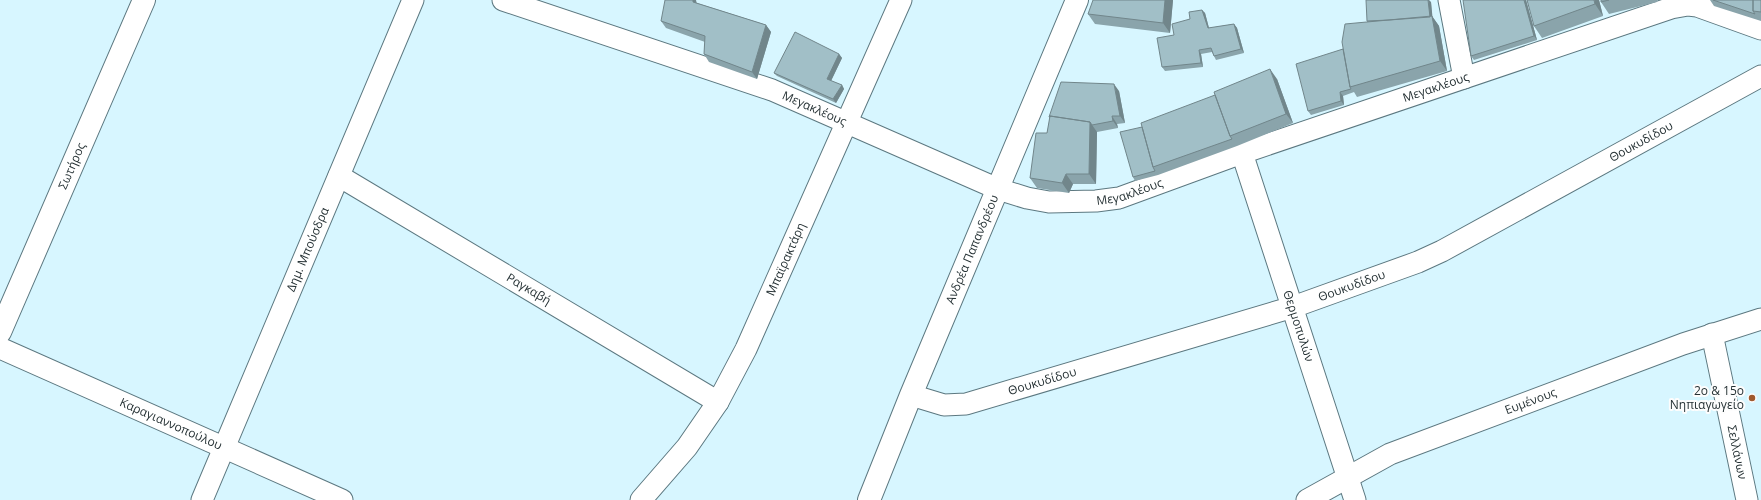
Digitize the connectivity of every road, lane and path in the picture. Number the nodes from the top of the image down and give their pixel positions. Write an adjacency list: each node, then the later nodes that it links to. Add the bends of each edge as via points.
1 (144, 0): 16 (main road, Σωτήρος)
2 (413, 0): 12 (street, Δημ. Μπούσδρα)
3 (502, 0): 10 (street, Μεγακλέους, via 772,90)
4 (901, 0): 10 (street, Μπαϊρακτάρη)
5 (1077, 0): 13 (main road, Ανδρέα Παπανδρέου)
6 (1449, 0): 9 (street)
7 (1761, 29): 9 (street, Μεγακλέους, via 1697,6 1676,7)
8 (1761, 76): 14 (street, Θουκυδίδου, via 1442,251)
9 (1464, 78): 11 (street, Μεγακλέους)
10 (847, 121): 13 (street, Μεγακλέους); 20 (street, Μπαϊρακτάρη, via 746,349)
11 (1242, 153): 13 (street, Μεγακλέους, via 1119,198 1106,200 1049,202); 14 (street, Θερμοπυλών)
12 (339, 176): 20 (street, Ραγκαβή); 21 (street, Δημ. Μπούσδρα)
13 (998, 189): 19 (main road, Ανδρέα Παπανδρέου)
14 (1293, 307): 19 (street, Θουκυδίδου, via 966,404 944,405); 22 (street, Θερμοπυλών)
15 (1761, 319): 17 (street, Ευμένους)
16 (0, 332)
17 (1712, 334): 22 (street, Ευμένους, via 1390,454); 29 (street, Σελλάνων)
18 (0, 348): 21 (street, Καραγιαννοπούλου)
19 (911, 395): 26 (main road, Ανδρέα Παπανδρέου)
20 (718, 402): 25 (street, Μπαϊρακτάρη, via 687,447)
21 (224, 447): 23 (street, Δημ. Μπούσδρα); 24 (street, Καραγιαννοπούλου)
22 (1347, 477): 27 (street, Ευμένους); 28 (street, Θερμοπυλών)
23 (202, 500)
24 (342, 500)
25 (641, 500)
26 (869, 500)
27 (1308, 500)
28 (1355, 500)
29 (1747, 500)

